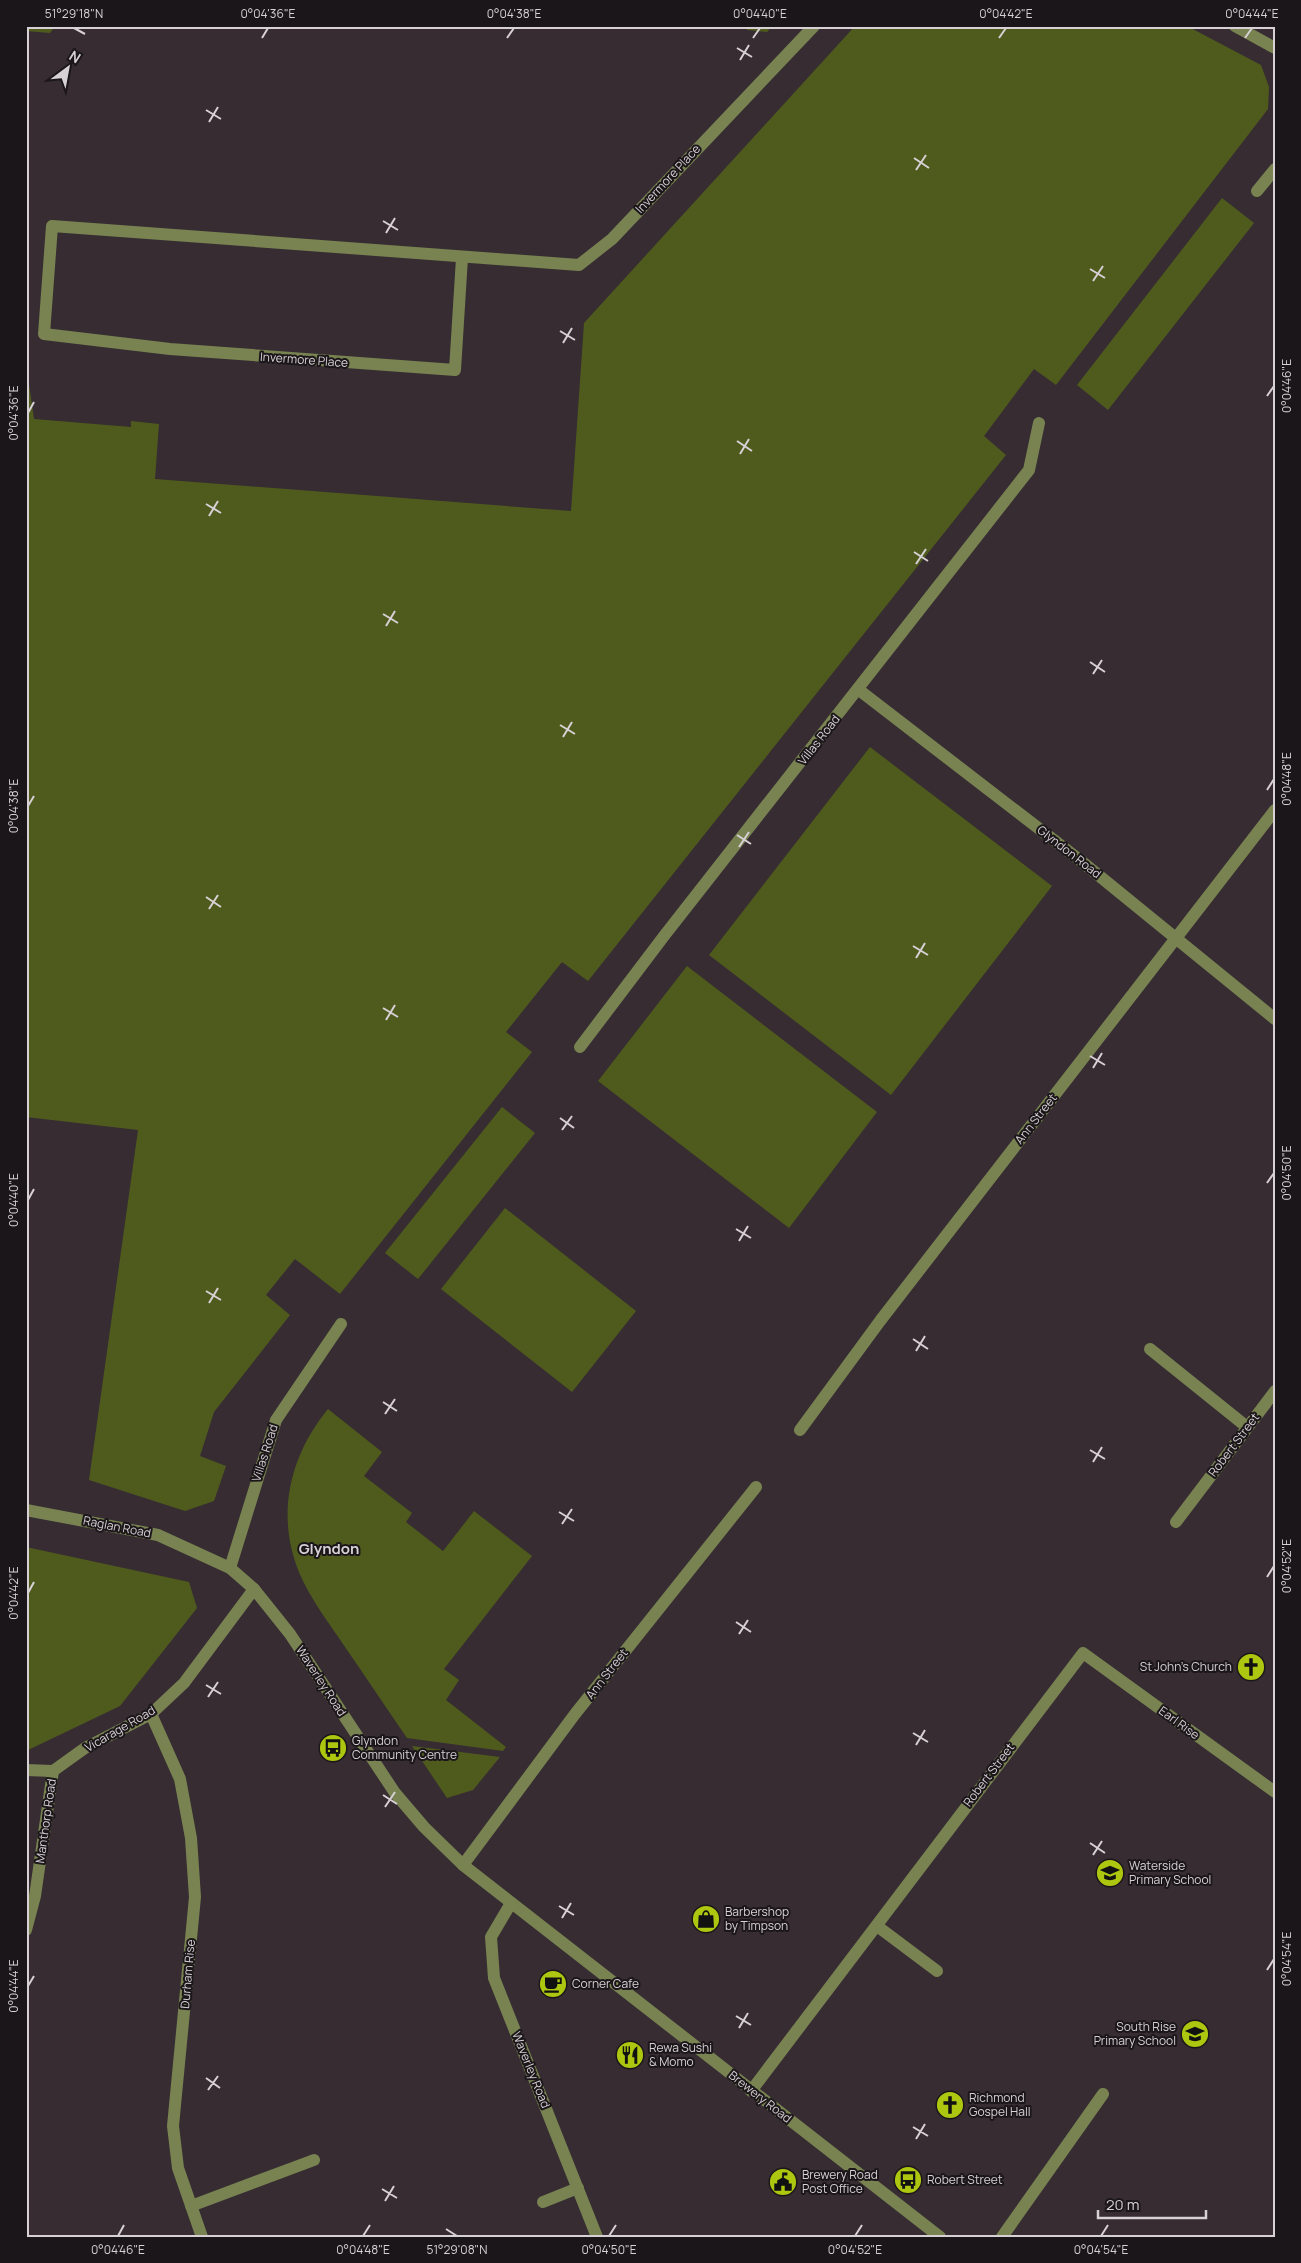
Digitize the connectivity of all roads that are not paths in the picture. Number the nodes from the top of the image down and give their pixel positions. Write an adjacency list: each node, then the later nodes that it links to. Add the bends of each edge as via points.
1 (814, 26): 6 (street, Invermore Place, via 612,239 579,265)
2 (1235, 26): 3 (street)
3 (1275, 48)
4 (1275, 168): 5 (street)
5 (1257, 191)
6 (462, 258): 6 (street, Invermore Place, via 52,226 44,334 170,349 455,370)
7 (1039, 423): 8 (street, Villas Road, via 1029,470)
8 (859, 690): 10 (street, Glyndon Road); 12 (street, Villas Road)
9 (1275, 810): 10 (street, Ann Street)
10 (1178, 938): 11 (street, Glyndon Road); 17 (street, Ann Street, via 880,1321)
11 (1275, 1019)
12 (580, 1047)
13 (341, 1324): 21 (street, Villas Road, via 276,1420)
14 (1150, 1348): 16 (street)
15 (1275, 1391): 16 (street, Robert Street)
16 (1247, 1427): 20 (street, Robert Street)
17 (800, 1430)
18 (756, 1487): 28 (street, Ann Street, via 575,1714)
19 (26, 1510): 21 (street, Raglan Road, via 158,1535)
20 (1176, 1522)
21 (230, 1568): 22 (street, Raglan Road)
22 (254, 1589): 24 (street, Vicarage Road, via 184,1683); 28 (street, Waverley Road, via 290,1634 394,1793)
23 (1083, 1652): 27 (street, Earl Rise); 30 (street, Robert Street)
24 (151, 1714): 26 (street, Vicarage Road, via 85,1748); 38 (street, Durham Rise, via 180,1779 191,1838 195,1897 174,2126 178,2168)
25 (26, 1770): 26 (street)
26 (53, 1771): 31 (street, Manthorp Road, via 35,1896)
27 (1275, 1792)
28 (463, 1865): 29 (street, Brewery Road)
29 (511, 1903): 33 (street, Brewery Road); 36 (street, Waverley Road, via 491,1937 494,1978)
30 (877, 1926): 32 (street); 33 (street, Robert Street)
31 (26, 1930)
32 (937, 1971)
33 (751, 2091): 41 (street, Brewery Road)
34 (1103, 2094): 42 (street)
35 (314, 2160): 38 (street)
36 (578, 2188): 37 (street); 40 (street, Waverley Road)
37 (543, 2202)
38 (191, 2206): 39 (street, Durham Rise)
39 (202, 2237)
40 (597, 2237)
41 (940, 2237)
42 (1002, 2237)

